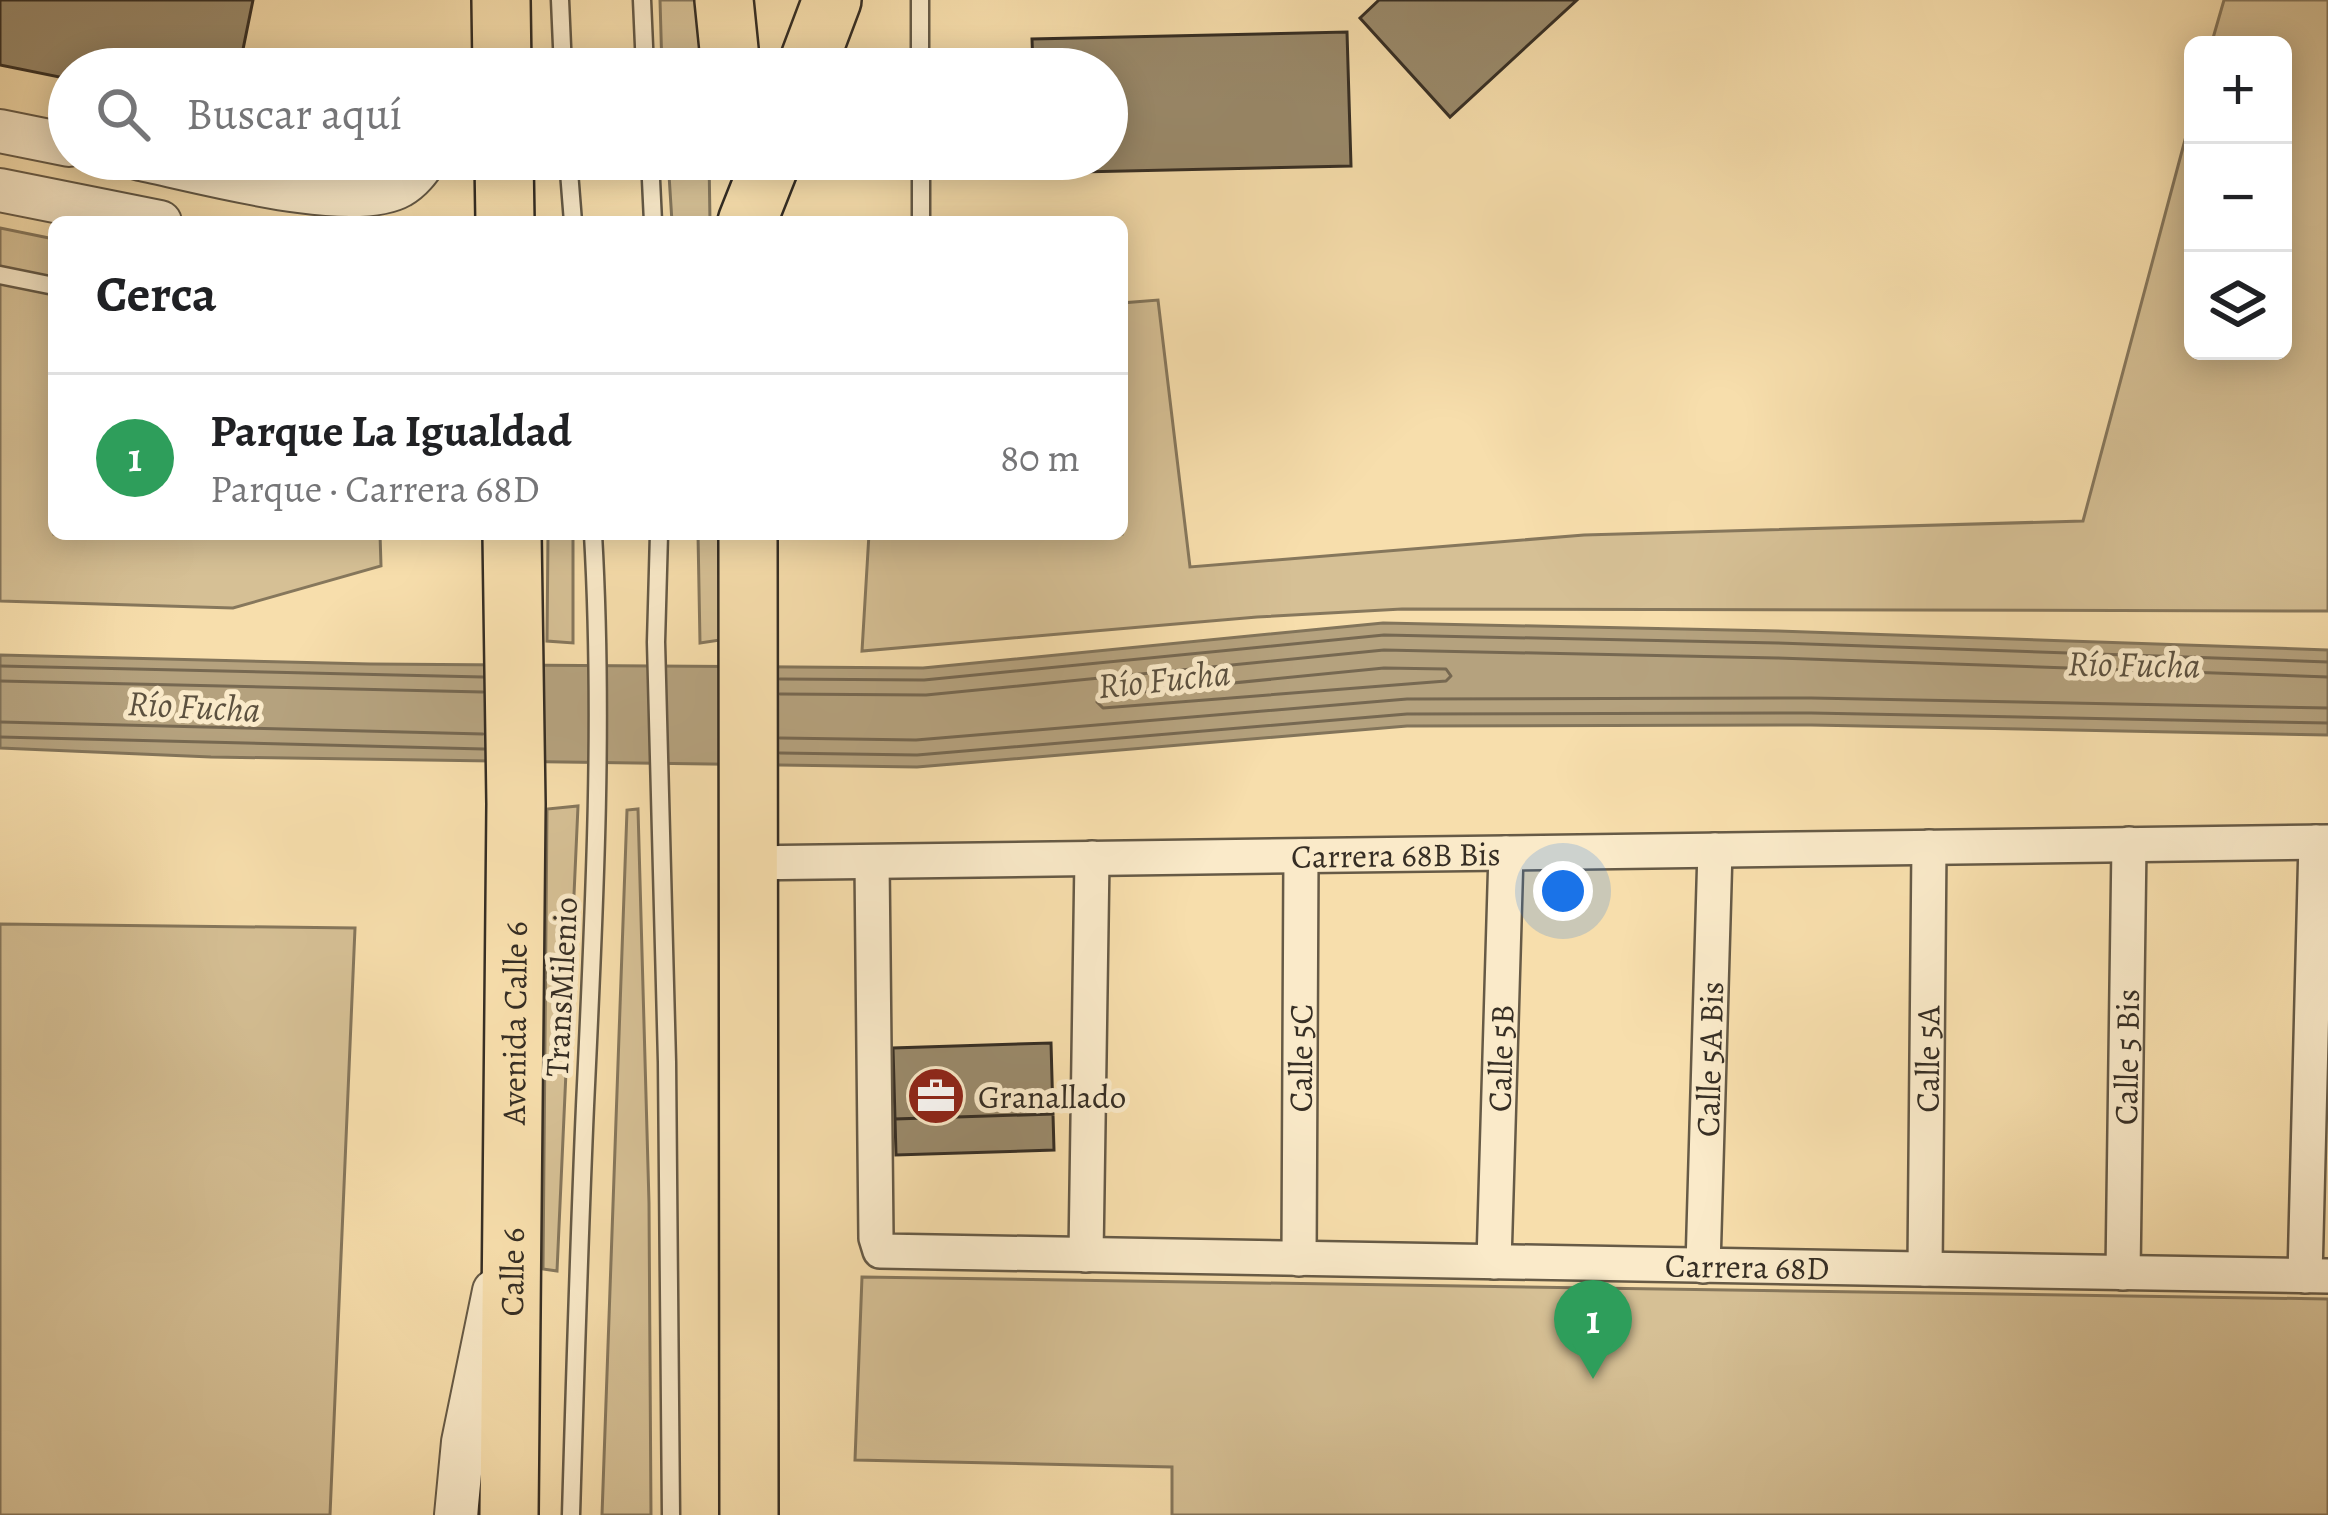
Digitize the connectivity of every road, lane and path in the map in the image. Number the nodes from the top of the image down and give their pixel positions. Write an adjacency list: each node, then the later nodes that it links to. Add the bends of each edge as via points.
1 (560, 0): 8 (lane)
2 (642, 0): 9 (lane)
3 (724, 0): 10 (highway)
4 (832, 0): 11 (highway)
5 (920, 0): 12 (lane)
6 (500, 21): 7 (street)
7 (484, 48)
8 (562, 48)
9 (644, 48)
10 (729, 48)
11 (814, 48)
12 (920, 48)
13 (0, 131): 14 (street)
14 (48, 141)
15 (246, 180): 16 (street, via 372,195)
16 (407, 180)
17 (505, 180): 25 (highway)
18 (569, 180): 26 (lane)
19 (651, 180): 27 (lane)
20 (740, 180): 28 (highway)
21 (763, 180): 29 (highway)
22 (921, 180): 30 (lane)
23 (0, 190): 24 (street)
24 (130, 216)
25 (506, 216)
26 (572, 216)
27 (653, 216)
28 (744, 216)
29 (748, 216)
30 (921, 216)
31 (0, 275): 32 (lane)
32 (48, 285)
33 (489, 540): 38 (street)
34 (512, 540): 38 (highway, Avenida Calle 6)
35 (593, 540): 60 (lane, TransMilenio, via 599,804)
36 (659, 540): 61 (lane)
37 (748, 540): 47 (highway)
38 (514, 628): 49 (highway, Avenida Calle 6)
39 (2322, 842): 40 (street, Carrera 68B Bis); 48 (street)
40 (2129, 844): 41 (street, Carrera 68B Bis); 55 (street, Calle 5 Bis)
41 (1929, 847): 42 (street, Carrera 68B Bis); 54 (street, Calle 5A)
42 (1715, 850): 43 (street, Carrera 68B Bis); 53 (street, Calle 5A Bis)
43 (1506, 853): 44 (street, Carrera 68B Bis); 52 (street, Calle 5B)
44 (1301, 856): 45 (street, Carrera 68B Bis); 51 (street, Calle 5C)
45 (1092, 858): 46 (street, Carrera 68B Bis); 50 (street)
46 (872, 862): 47 (street, Carrera 68B Bis); 50 (street, Carrera 68D, via 880,1251)
47 (751, 863): 62 (highway)
48 (2319, 1072): 56 (street)
49 (514, 1202): 57 (street, Calle 6, via 463,1442); 58 (street, Calle 6); 59 (highway, Avenida Calle 6)
50 (1086, 1255): 51 (street, Carrera 68D)
51 (1299, 1259): 52 (street, Carrera 68D)
52 (1494, 1262): 53 (street, Carrera 68D)
53 (1703, 1266): 54 (street, Carrera 68D)
54 (1925, 1269): 55 (street, Carrera 68D)
55 (2123, 1273): 56 (street, Carrera 68D)
56 (2316, 1276)
57 (456, 1515)
58 (482, 1515)
59 (509, 1515)
60 (571, 1515)
61 (671, 1515)
62 (749, 1515)

